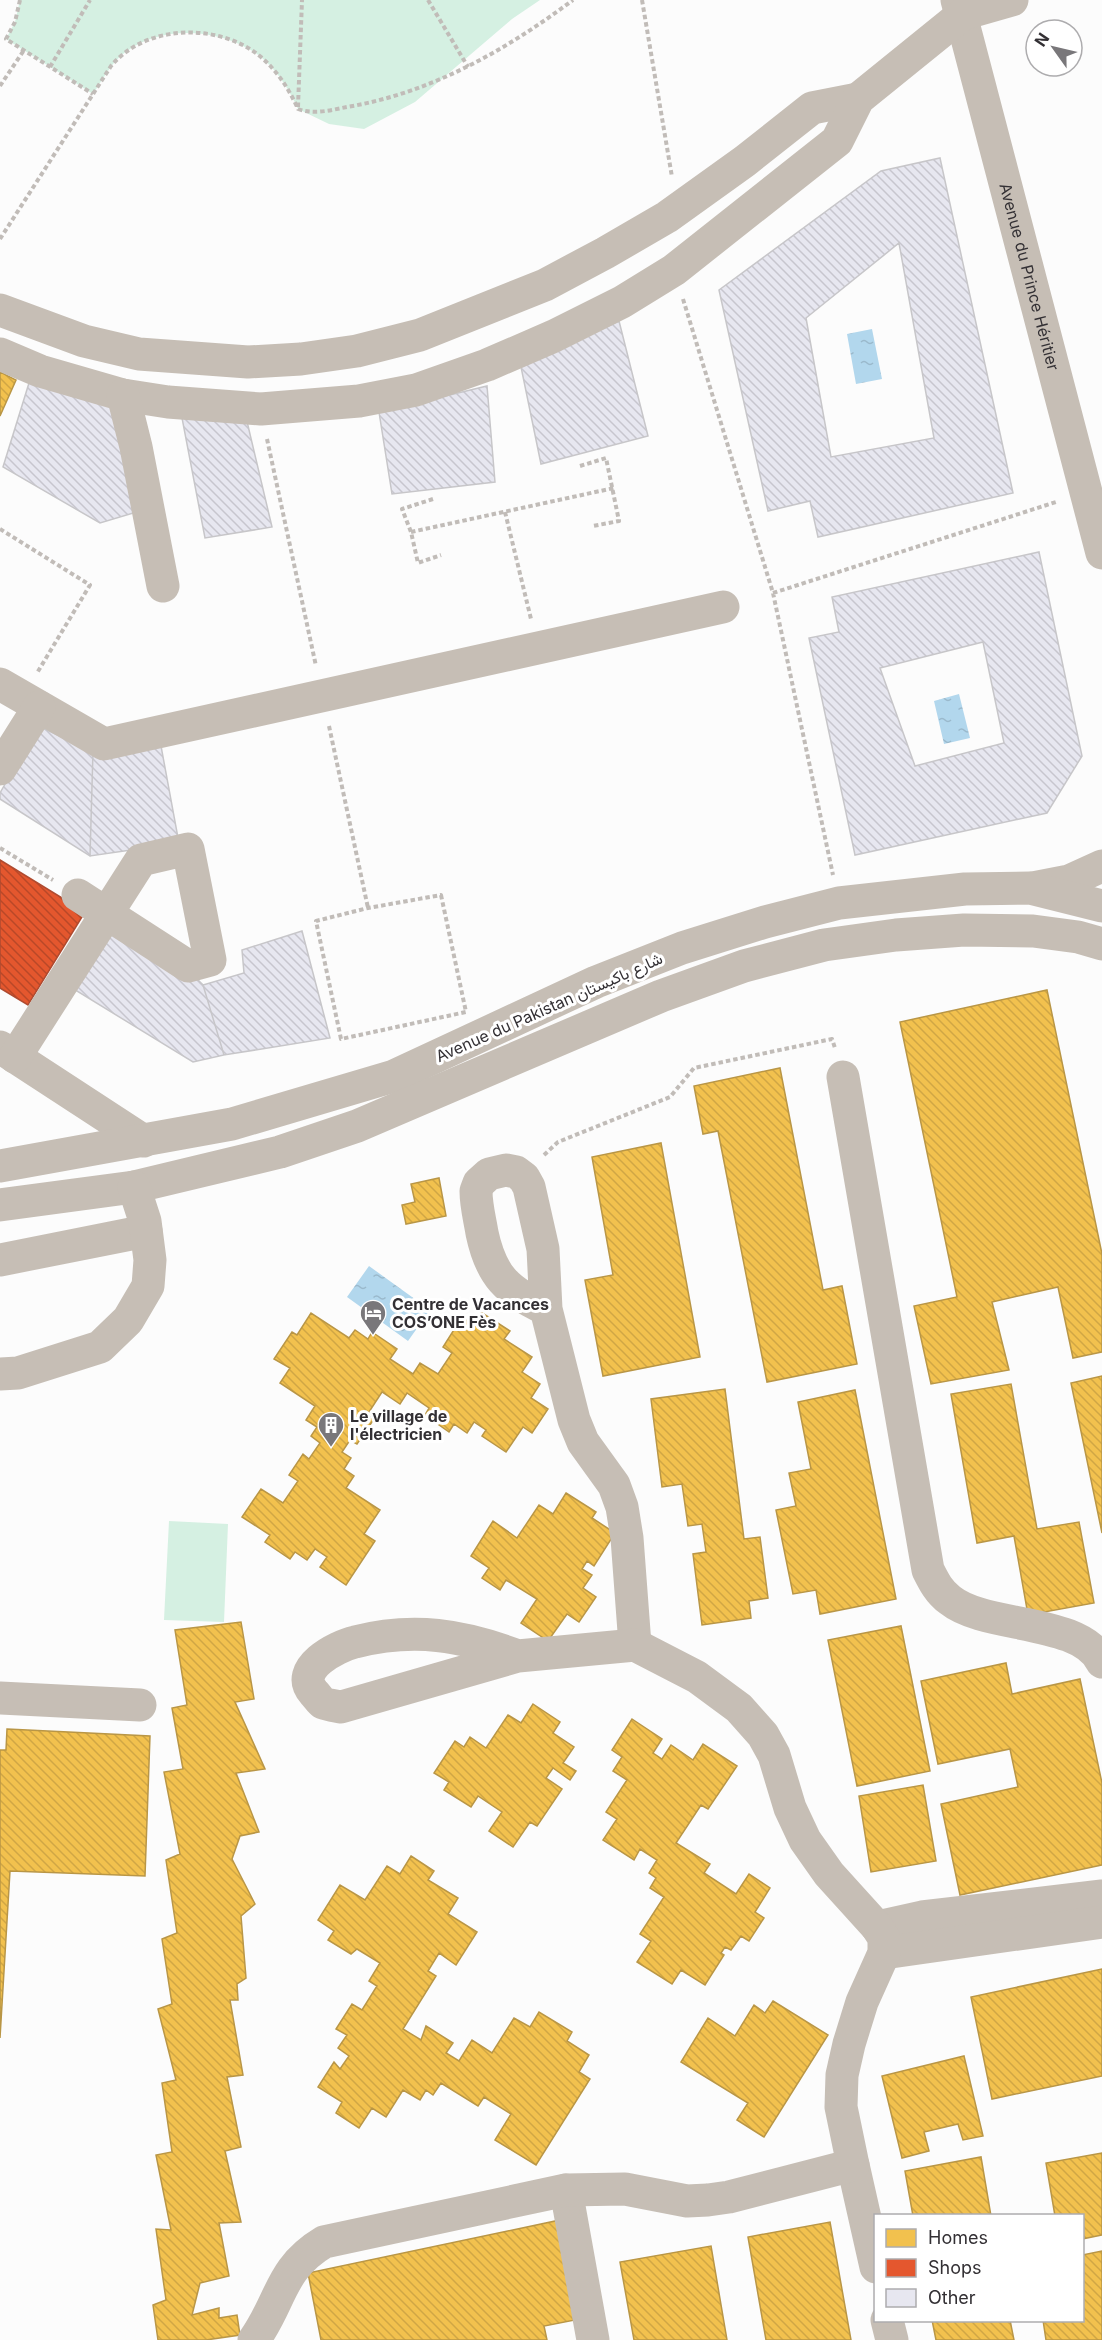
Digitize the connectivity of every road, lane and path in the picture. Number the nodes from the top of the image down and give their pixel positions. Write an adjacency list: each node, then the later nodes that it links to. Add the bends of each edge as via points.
1 (20, 0): 9 (path, via 6,39)
2 (90, 0): 10 (path)
3 (302, 0): 15 (path)
4 (428, 0): 11 (path)
5 (573, 0): 11 (path, via 528,33)
6 (642, 0): 16 (path)
7 (1012, 0): 8 (street)
8 (960, 7): 14 (street); 25 (street, Avenue du Prince Héritier)
9 (24, 50): 10 (path); 12 (path)
10 (50, 67): 13 (path)
11 (468, 67): 15 (path, via 378,101 323,111)
12 (0, 86)
13 (93, 94): 15 (path, via 126,50 154,37 195,33 227,39 259,56 283,80); 17 (path)
14 (858, 99): 16 (street, via 812,108); 18 (street, via 837,141)
15 (298, 109)
16 (664, 218): 18 (street); 19 (street, via 545,285 484,311 420,335 357,351 301,359 248,362 139,354 84,341)
17 (0, 239)
18 (674, 270): 22 (street, via 554,336 416,390 359,401); 34 (path)
19 (0, 310)
20 (0, 354): 21 (street, via 40,372)
21 (123, 395): 22 (street); 33 (street)
22 (261, 409): 37 (path)
23 (580, 466): 24 (path, via 606,458)
24 (614, 488): 27 (path); 28 (path, via 619,520)
25 (1086, 493): 31 (street, Avenue du Prince Héritier); 34 (path)
26 (433, 499): 30 (path, via 402,508)
27 (505, 512): 30 (path); 36 (path)
28 (593, 526)
29 (0, 529): 38 (path, via 90,585)
30 (411, 532): 32 (path, via 418,563)
31 (1102, 553)
32 (441, 555)
33 (163, 586)
34 (773, 594): 44 (path)
35 (723, 607): 36 (street)
36 (538, 649): 37 (street)
37 (322, 694): 38 (street, via 104,744); 46 (path)
38 (21, 695): 39 (street)
39 (0, 770)
40 (0, 848): 43 (path)
41 (1102, 867): 42 (street, via 1069,881)
42 (1030, 888): 44 (street, Avenue du Pakistan شارع باكيستان, via 965,889); 45 (street, Avenue du Pakistan شارع باكيستان)
43 (78, 895): 48 (street, via 108,912)
44 (839, 903): 50 (street, Avenue du Pakistan شارع باكيستان, via 682,948 597,982 394,1076 232,1124)
45 (1102, 906)
46 (368, 908): 46 (path, via 316,921 341,1039 466,1012 441,895)
47 (1102, 944): 52 (street, Avenue du Pakistan شارع باكيستان, via 1033,931 964,930 824,945 744,966 661,996 357,1126 280,1152)
48 (8, 1052): 50 (street)
49 (843, 1077): 53 (path, via 832,1039 694,1068 670,1097 558,1142 537,1165); 61 (street, via 928,1570 950,1601 1076,1639)
50 (144, 1141): 51 (street, Avenue du Pakistan شارع باكيستان)
51 (0, 1166)
52 (134, 1187): 54 (street, Avenue du Pakistan شارع باكيستان); 55 (street)
53 (530, 1187): 57 (street, via 543,1249); 57 (street, via 516,1172 496,1171 479,1183 476,1201 487,1255 496,1274 511,1290)
54 (0, 1205)
55 (146, 1231): 56 (street); 58 (street, via 148,1286 128,1320 100,1347 18,1373)
56 (0, 1260)
57 (546, 1309): 59 (street, via 574,1420 584,1442 614,1485 622,1507)
58 (0, 1374)
59 (635, 1645): 60 (street); 66 (street, via 697,1677 739,1708 763,1735 806,1840)
60 (518, 1656): 60 (street, via 342,1707 323,1703 311,1689 308,1677 316,1662 330,1651 355,1642 394,1636 441,1634 480,1642)
61 (1102, 1662)
62 (0, 1698): 63 (street)
63 (140, 1705)
64 (1102, 1896): 66 (street, via 922,1917)
65 (1102, 1922): 66 (street)
66 (881, 1940): 67 (street, via 842,2075 841,2107)
67 (853, 2166): 68 (street, via 708,2200 625,2189); 69 (street)
68 (566, 2190): 71 (street, via 324,2242 293,2267); 72 (street)
69 (874, 2258)
70 (888, 2322): 73 (street)
71 (254, 2340)
72 (593, 2340)
73 (892, 2340)

